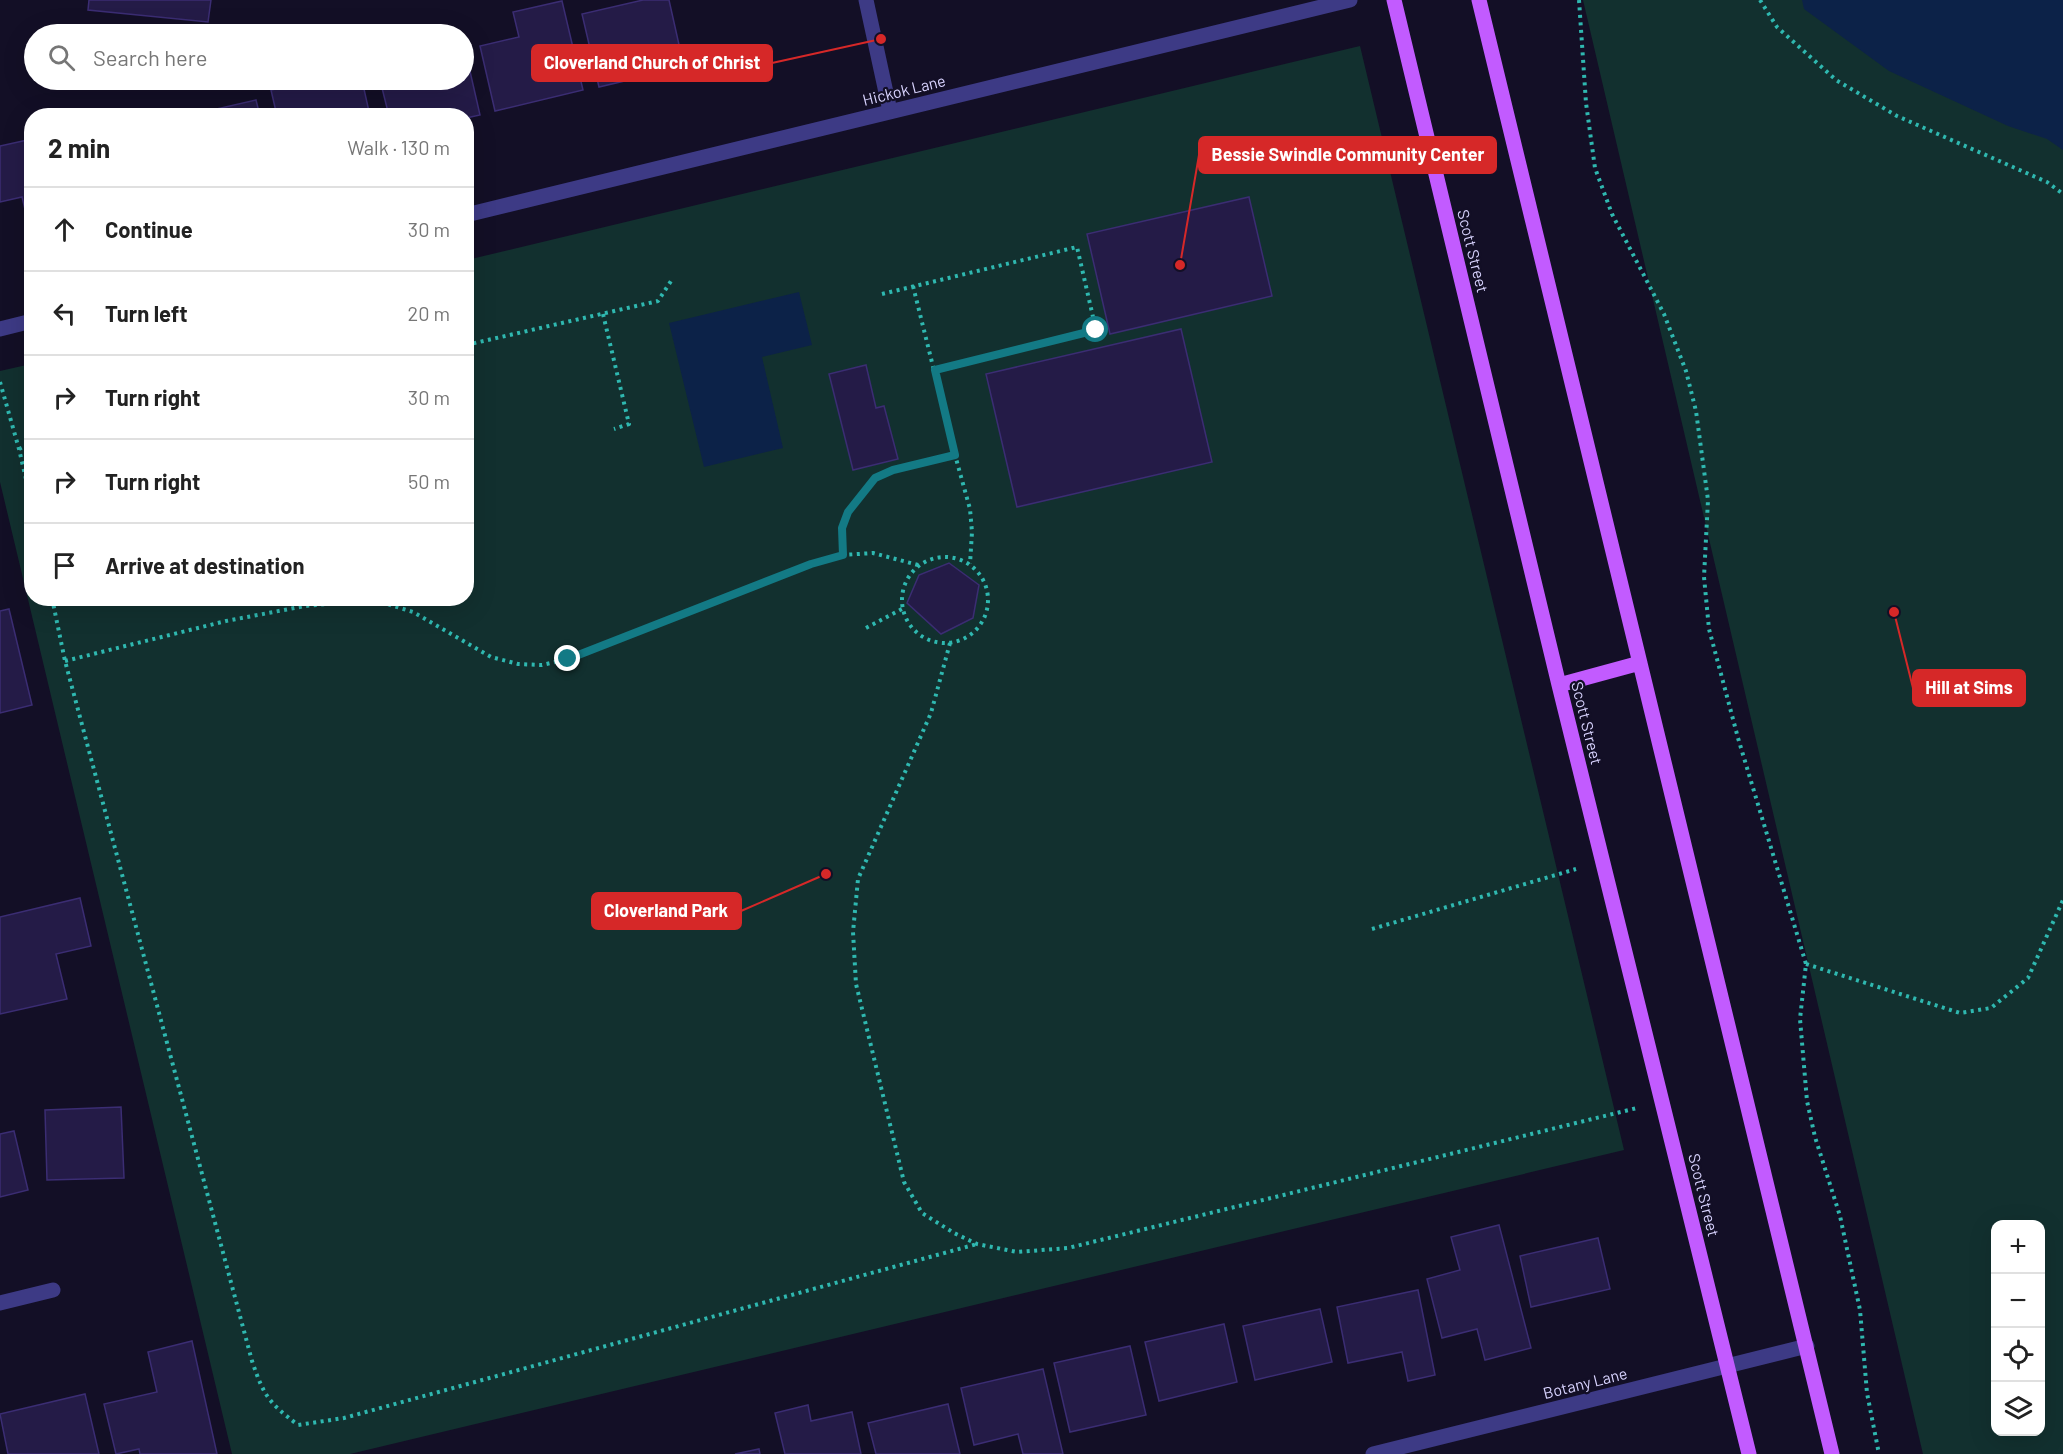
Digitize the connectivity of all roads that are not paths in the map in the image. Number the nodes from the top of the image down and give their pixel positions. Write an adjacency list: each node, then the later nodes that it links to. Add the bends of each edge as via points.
1 (866, 0): 5 (street)
2 (1350, 0): 5 (street, Hickok Lane)
3 (1394, 0): 10 (main road, Scott Street)
4 (1479, 0): 9 (main road)
5 (890, 111): 6 (street, Hickok Lane)
6 (474, 213)
7 (24, 323): 8 (street)
8 (0, 329)
9 (1640, 663): 10 (main road); 13 (main road)
10 (1559, 685): 14 (main road, Scott Street)
11 (53, 1290): 12 (street)
12 (0, 1303)
13 (1807, 1346): 14 (street, Botany Lane); 17 (main road)
14 (1727, 1366): 15 (street, Botany Lane); 16 (main road, Scott Street)
15 (1373, 1454)
16 (1749, 1454)
17 (1832, 1454)

